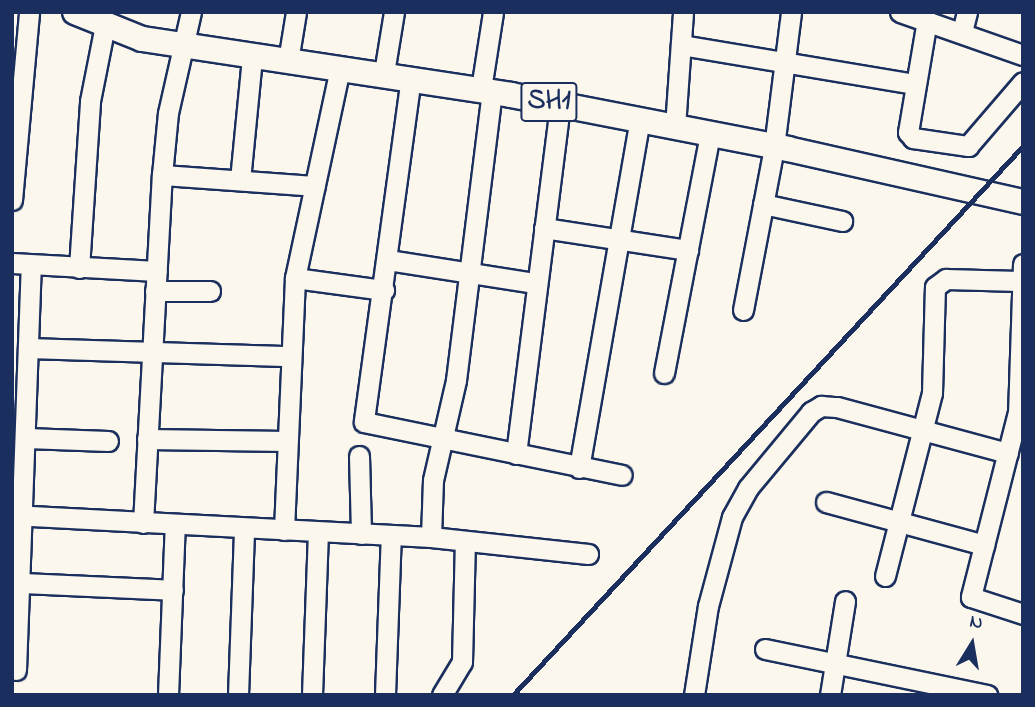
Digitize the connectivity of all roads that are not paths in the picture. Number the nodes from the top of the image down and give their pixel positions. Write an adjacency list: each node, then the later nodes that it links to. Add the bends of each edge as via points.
1 (29, 12): 34 (street)
2 (75, 12): 12 (main road, SH1)
3 (191, 12): 15 (street)
4 (296, 12): 18 (street)
5 (394, 12): 21 (street)
6 (493, 12): 25 (street)
7 (683, 12): 14 (street)
8 (791, 12): 19 (street)
9 (900, 12): 11 (street)
10 (967, 12): 13 (street)
11 (927, 20): 13 (street); 24 (street)
12 (105, 25): 15 (main road, SH1); 43 (street, via 90,101)
13 (962, 32): 16 (street)
14 (681, 45): 19 (street); 28 (street)
15 (183, 47): 17 (main road, SH1); 31 (street, via 168,113)
16 (1023, 55)
17 (252, 57): 18 (main road, SH1); 32 (street)
18 (288, 61): 20 (main road, SH1)
19 (783, 61): 24 (street); 30 (street)
20 (340, 68): 21 (main road, SH1); 33 (street)
21 (384, 73): 22 (main road, SH1)
22 (411, 77): 25 (main road, SH1); 41 (street)
23 (1023, 82): 24 (street, via 974,143 961,146 909,136)
24 (915, 84)
25 (486, 90): 26 (main road, SH1); 44 (street)
26 (560, 104): 27 (main road, SH1); 38 (street)
27 (640, 120): 28 (main road, SH1); 39 (street)
28 (675, 127): 29 (main road, SH1)
29 (710, 135): 30 (main road, SH1); 40 (street)
30 (774, 147): 35 (main road, SH1); 36 (street)
31 (162, 175): 32 (street); 47 (street)
32 (240, 180): 33 (street)
33 (315, 186): 46 (street)
34 (12, 200)
35 (1023, 202)
36 (763, 204): 37 (street); 51 (street)
37 (842, 221)
38 (544, 228): 39 (street); 48 (street)
39 (618, 239): 40 (street); 65 (street)
40 (688, 250): 55 (street)
41 (388, 260): 44 (street); 49 (street)
42 (22, 264): 43 (street); 52 (street)
43 (79, 268): 47 (street)
44 (467, 272): 48 (street); 59 (street, via 456,380)
45 (1021, 272): 56 (street, via 938,283 932,393); 62 (street, via 1018,412)
46 (295, 278): 49 (street); 54 (street)
47 (156, 281): 50 (street); 53 (street)
48 (535, 283): 63 (street)
49 (384, 290): 59 (street, via 362,417 370,424)
50 (210, 291)
51 (743, 310)
52 (29, 348): 53 (street); 57 (street)
53 (151, 354): 54 (street); 58 (street)
54 (290, 356): 60 (street)
55 (664, 373)
56 (923, 430): 62 (street); 69 (street); 95 (street, via 821,407 784,441 732,517 708,606)
57 (26, 438): 61 (street); 68 (street)
58 (147, 439): 60 (street); 70 (street)
59 (443, 439): 63 (street); 77 (street, via 433,480)
60 (287, 440): 73 (street)
61 (108, 441)
62 (1008, 453): 79 (street)
63 (516, 454): 65 (street)
64 (359, 456): 75 (street)
65 (579, 468): 66 (street)
66 (622, 475)
67 (826, 502): 69 (street)
68 (18, 515): 70 (street); 82 (street)
69 (900, 522): 79 (street); 81 (street)
70 (143, 523): 71 (street)
71 (175, 524): 72 (street); 83 (street)
72 (244, 528): 73 (street); 91 (street)
73 (284, 530): 74 (street)
74 (318, 532): 75 (street); 92 (street)
75 (361, 534): 76 (street)
76 (391, 535): 77 (street); 93 (street)
77 (431, 537): 78 (street)
78 (465, 541): 80 (street); 94 (street, via 462,662)
79 (984, 545): 85 (street, via 971,597)
80 (587, 554)
81 (886, 576)
82 (21, 583): 83 (street); 88 (street)
83 (173, 590): 90 (street)
84 (845, 601): 87 (street)
85 (1023, 614)
86 (765, 649): 87 (street)
87 (836, 665): 89 (street); 96 (street)
88 (16, 670)
89 (921, 688): 97 (street)
90 (168, 695)
91 (238, 695)
92 (312, 695)
93 (385, 695)
94 (442, 695)
95 (694, 695)
96 (830, 695)
97 (987, 695)

